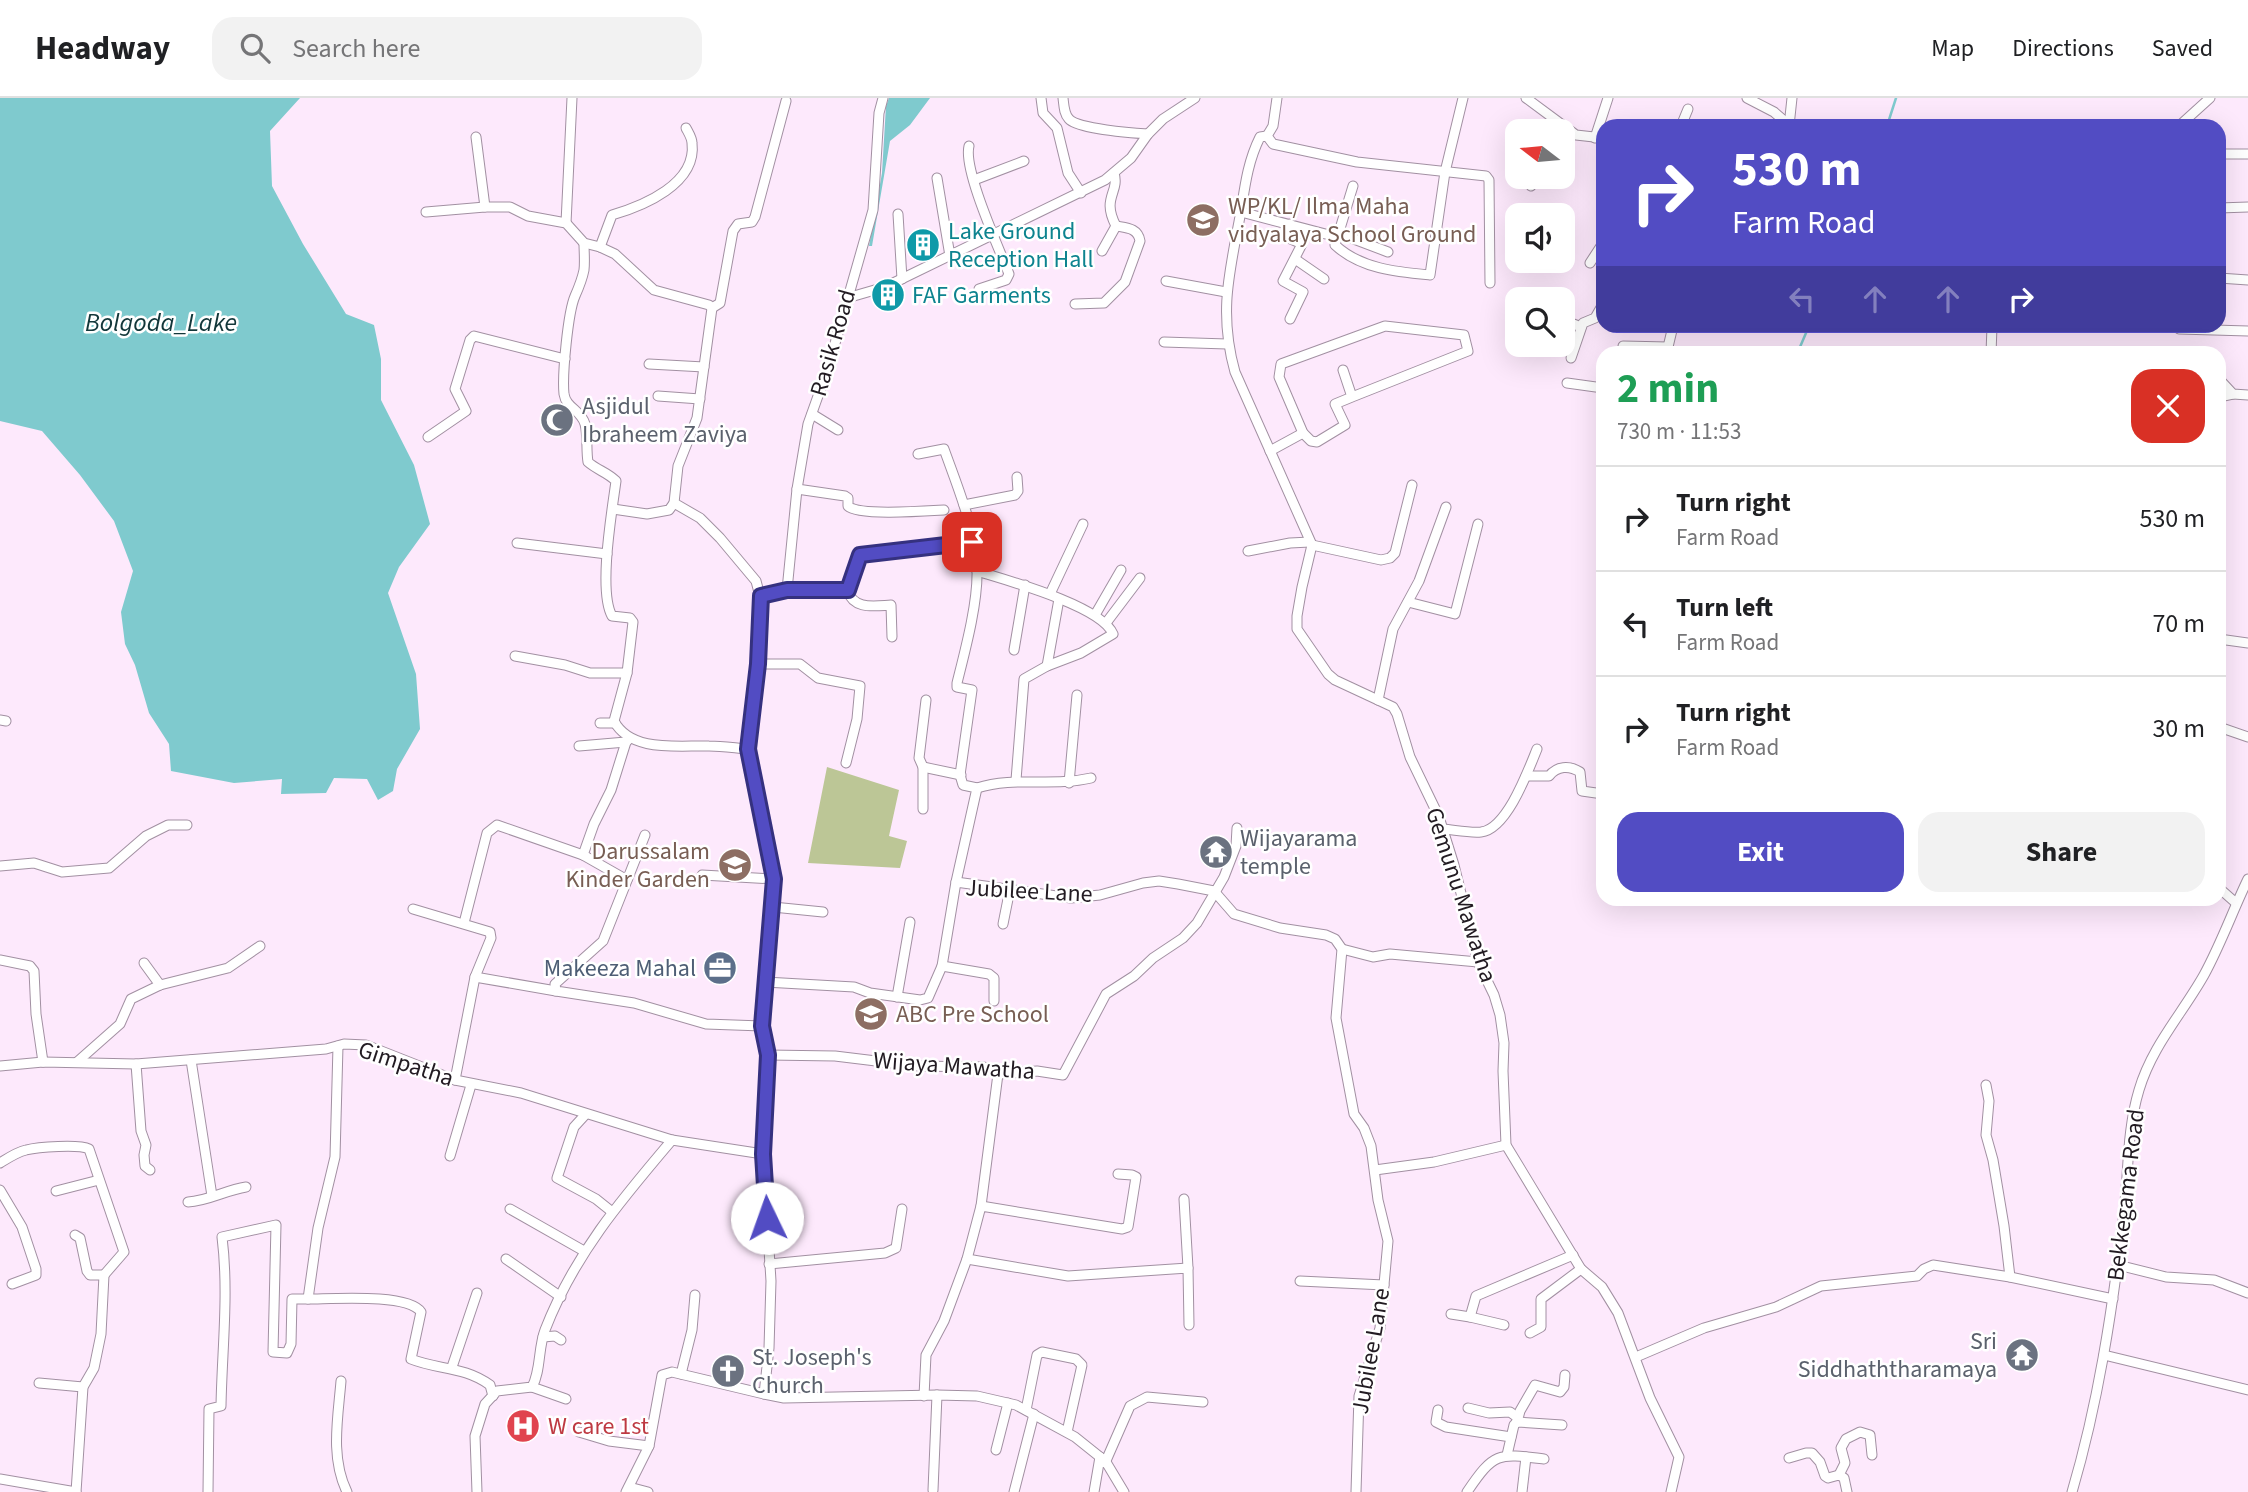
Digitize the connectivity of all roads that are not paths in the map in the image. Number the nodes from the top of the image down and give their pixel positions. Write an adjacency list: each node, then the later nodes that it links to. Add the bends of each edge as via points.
1 (572, 98): 43 (street)
2 (883, 98): 64 (street, Rasik Road, via 878,113 873,210)
3 (1041, 98): 36 (street, via 1043,113 1057,128 1069,173)
4 (1063, 98): 22 (street, via 1064,110 1074,123)
5 (1278, 98): 24 (street)
6 (1463, 98): 31 (street)
7 (1608, 98): 16 (street)
8 (1746, 98): 18 (street)
9 (1792, 98): 19 (street)
10 (2210, 98): 20 (street)
11 (1531, 99): 15 (street)
12 (786, 100): 66 (street, via 755,217 733,231 720,303)
13 (1189, 100): 22 (street)
14 (1688, 108): 17 (street)
15 (1555, 119)
16 (1603, 119)
17 (1684, 119)
18 (1782, 119)
19 (1790, 119)
20 (2187, 119)
21 (687, 128): 49 (street, via 692,143 690,163 669,189 612,215)
22 (1148, 134): 32 (street)
23 (1575, 134): 26 (street)
24 (1267, 136): 31 (street, via 1273,144 1357,162); 41 (street, via 1260,138 1250,159)
25 (476, 137): 37 (street)
26 (1596, 138)
27 (969, 146): 34 (street)
28 (2226, 154): 29 (street)
29 (2248, 154)
30 (1024, 161): 34 (street)
31 (1445, 172): 47 (street, via 1430,275 1373,266 1335,245); 61 (street, via 1489,180)
32 (1114, 173): 36 (street); 45 (street, via 1109,205)
33 (937, 178): 53 (street)
34 (974, 180): 46 (street)
35 (1353, 186): 47 (street)
36 (1081, 193): 46 (street)
37 (485, 206): 40 (street); 43 (street, via 510,207 528,216)
38 (2248, 207): 39 (street)
39 (2226, 208)
40 (426, 212)
41 (1241, 212): 44 (street); 63 (street)
42 (898, 214): 57 (street)
43 (566, 223): 48 (street)
44 (1290, 225): 47 (street); 54 (street, via 1286,237 1302,244)
45 (1116, 226): 50 (street); 65 (street, via 1135,230 1140,241 1125,282 1104,303)
46 (993, 234): 53 (street); 62 (street, via 1010,277)
47 (1338, 235): 51 (street)
48 (584, 243): 49 (street); 76 (street, via 584,268 572,308)
49 (600, 247): 66 (street, via 615,254 654,290)
50 (1102, 251)
51 (1388, 252)
52 (1596, 254): 55 (street)
53 (950, 256): 57 (street)
54 (1295, 259): 58 (street); 68 (street, via 1283,281 1303,292)
55 (1590, 263)
56 (2226, 278): 59 (street)
57 (902, 279): 64 (street)
58 (1324, 279)
59 (2248, 280)
60 (1166, 281): 63 (street)
61 (1490, 284)
62 (979, 289)
63 (1226, 292): 74 (street)
64 (847, 298): 89 (street, Rasik Road)
65 (1075, 304)
66 (712, 308): 78 (street)
67 (1596, 316): 70 (street)
68 (1290, 319)
69 (1575, 325): 70 (street)
70 (1581, 327): 75 (street)
71 (2226, 330): 72 (street)
72 (2248, 331)
73 (1164, 342): 74 (street)
74 (1227, 344): 93 (street)
75 (1571, 358)
76 (565, 359): 92 (street, via 474,336 455,389 466,411); 101 (street, via 564,394 585,424 588,462 616,481)
77 (649, 364): 78 (street)
78 (704, 368): 88 (street)
79 (1343, 370): 87 (street)
80 (1567, 383): 82 (street)
81 (2226, 386): 83 (street)
82 (1596, 387)
83 (2233, 394): 84 (street); 86 (street)
84 (2248, 395)
85 (658, 396): 88 (street)
86 (2226, 396)
87 (1352, 397): 91 (street, via 1335,404 1345,425 1341,428 1317,442); 91 (street, via 1468,351 1464,335 1385,326 1281,364 1279,377)
88 (700, 399): 98 (street, via 678,466)
89 (812, 414): 90 (street); 97 (street, Rasik Road)
90 (838, 430)
91 (1303, 433): 93 (street)
92 (428, 437)
93 (1270, 451): 107 (street)
94 (918, 454): 99 (street, via 944,449)
95 (1017, 477): 99 (street, via 1015,495)
96 (1412, 485): 107 (street, via 1390,558 1381,560)
97 (797, 489): 102 (street, via 845,496 849,509 854,510); 114 (street, Rasik Road)
98 (674, 503): 101 (street, via 669,510 647,514); 116 (street, via 700,518 720,538 756,581)
99 (964, 505): 105 (street)
100 (1446, 507): 118 (street)
101 (613, 509): 109 (street)
102 (944, 510)
103 (1083, 524): 117 (street)
104 (1478, 524): 118 (street, via 1455,614)
105 (972, 542): 111 (street); 115 (street, via 860,555)
106 (517, 543): 109 (street)
107 (1311, 544): 108 (street); 131 (street, Gemunu Mawatha, via 1297,629 1328,674)
108 (1248, 551)
109 (607, 554): 128 (street, via 608,608 612,616 633,622)
110 (1121, 570): 119 (street)
111 (977, 571): 113 (street); 142 (street, via 971,625 957,683 957,687 972,690)
112 (1140, 578): 120 (street)
113 (1025, 585): 117 (street); 124 (street)
114 (787, 590): 115 (street); 116 (street)
115 (848, 590): 121 (street, via 851,600 861,606 891,605)
116 (761, 596): 126 (street)
117 (1055, 597): 119 (street); 127 (street)
118 (1408, 603): 131 (street, via 1393,629)
119 (1095, 615): 120 (street)
120 (1106, 623): 127 (street, via 1114,634)
121 (892, 637)
122 (2226, 640): 123 (street)
123 (2248, 643)
124 (1014, 650)
125 (515, 656): 128 (street, via 590,673)
126 (758, 664): 138 (street); 140 (street, via 800,664 818,678 860,686)
127 (1046, 666): 145 (street, via 1024,679)
128 (627, 673): 133 (street)
129 (1077, 695): 146 (street)
130 (926, 700): 141 (street, via 919,758)
131 (1378, 700): 152 (street, Gemunu Mawatha, via 1396,714)
132 (600, 723): 133 (street)
133 (615, 723): 136 (street)
134 (2226, 729): 135 (street)
135 (2248, 737)
136 (628, 740): 137 (street); 138 (street); 154 (street)
137 (579, 746)
138 (748, 749): 157 (street)
139 (1538, 749): 143 (street)
140 (846, 763)
141 (923, 767): 142 (street); 149 (street)
142 (961, 775): 147 (street, via 963,785)
143 (1526, 776): 148 (street, via 1549,776 1559,767 1575,768 1580,772 1582,791); 152 (street, via 1497,826 1482,832)
144 (1091, 778): 146 (street)
145 (1016, 780): 146 (street); 147 (street)
146 (1069, 783)
147 (976, 788): 159 (street)
148 (1596, 793)
149 (923, 809)
150 (187, 825): 155 (street, via 168,825 146,836 109,867 62,872 34,863)
151 (1237, 828): 162 (street, via 1236,846)
152 (1443, 829): 174 (street, Gemunu Mawatha)
153 (645, 835): 158 (street)
154 (583, 855): 158 (street); 169 (street, via 505,826 491,828)
155 (0, 866)
156 (702, 875): 157 (street)
157 (774, 879): 165 (street)
158 (627, 880): 180 (street, via 603,941 555,984)
159 (956, 882): 161 (street, Jubilee Lane); 176 (street, Jubilee Lane)
160 (2247, 883): 164 (street, Bekkegama Road)
161 (1010, 889): 162 (street, Jubilee Lane, via 1071,898 1159,881); 170 (street)
162 (1214, 891): 172 (street, via 1234,914 1280,928 1326,934); 191 (street, Wijaya Mawatha, via 1183,938 1106,994 1063,1075 1037,1071)
163 (2226, 894): 164 (street)
164 (2236, 903): 221 (street, Bekkegama Road, via 2204,975 2153,1053 2139,1090 2129,1137)
165 (773, 907): 167 (street); 178 (street)
166 (413, 909): 169 (street)
167 (824, 912)
168 (910, 922): 181 (street)
169 (464, 923): 177 (street, via 489,932 491,938)
170 (1003, 924)
171 (260, 946): 179 (street, via 228,968)
172 (1342, 949): 174 (street, via 1373,957 1390,954); 202 (street, Jubilee Lane, via 1336,1018 1354,1114 1368,1137)
173 (0, 960): 187 (street, via 30,966 34,971)
174 (1478, 962): 197 (street, Gemunu Mawatha, via 1500,1015)
175 (144, 963): 179 (street)
176 (942, 966): 181 (street, Jubilee Lane, via 928,999); 182 (street, via 989,974 994,978)
177 (475, 977): 180 (street); 192 (street)
178 (765, 982): 181 (street, Jubilee Lane, via 854,987); 183 (street)
179 (160, 985): 188 (street, via 131,999 120,1024)
180 (556, 991): 183 (street, via 634,1003 706,1024)
181 (897, 997)
182 (993, 1001)
183 (762, 1026): 185 (street)
184 (338, 1046): 186 (street, Gimpatha); 192 (street, Gimpatha, via 366,1045); 233 (street, via 335,1157)
185 (768, 1055): 191 (street, Wijaya Mawatha, via 984,1067); 198 (street)
186 (191, 1060): 189 (street, Gimpatha); 208 (street)
187 (43, 1062): 188 (street, Gimpatha); 190 (street, Gimpatha)
188 (78, 1062): 189 (street, Gimpatha)
189 (136, 1064): 201 (street, via 145,1166)
190 (0, 1066)
191 (998, 1074): 211 (street)
192 (455, 1080): 193 (street, Gimpatha)
193 (471, 1085): 195 (street, Gimpatha, via 521,1093); 199 (street)
194 (1986, 1085): 225 (street, via 1986,1135)
195 (585, 1115): 196 (street, Gimpatha); 214 (street, via 574,1127 557,1178)
196 (672, 1140): 198 (street, Gimpatha); 214 (street)
197 (1506, 1145): 202 (street); 217 (street, Gemunu Mawatha)
198 (763, 1154): 220 (street)
199 (450, 1156)
200 (0, 1163): 204 (street, via 27,1150 85,1146)
201 (150, 1170)
202 (1375, 1170): 228 (street, Jubilee Lane, via 1388,1241)
203 (1118, 1174): 211 (street, via 1136,1177 1128,1227 1122,1229)
204 (99, 1180): 207 (street); 224 (street, via 124,1252)
205 (246, 1187): 208 (street)
206 (0, 1190): 227 (street, via 22,1227 36,1269 36,1275)
207 (56, 1191)
208 (212, 1196): 210 (street)
209 (1184, 1199): 222 (street)
210 (188, 1202)
211 (981, 1206): 219 (street)
212 (510, 1209): 216 (street)
213 (902, 1209): 220 (street, via 896,1248 885,1253)
214 (611, 1211): 216 (street)
215 (75, 1235): 224 (street, via 80,1238 87,1271)
216 (584, 1251): 232 (street)
217 (1573, 1255): 223 (street, Gemunu Mawatha); 236 (street, via 1476,1296)
218 (506, 1259): 232 (street)
219 (967, 1259): 222 (street, via 1068,1276); 255 (street, via 926,1355)
220 (769, 1264): 252 (street, via 771,1314)
221 (2118, 1265): 230 (street, via 2214,1280); 234 (street, Bekkegama Road)
222 (1188, 1268): 237 (street)
223 (1581, 1269): 239 (street, via 1541,1299 1541,1327); 243 (street, Gemunu Mawatha, via 1602,1287)
224 (104, 1275): 249 (street, via 101,1334 94,1368)
225 (2010, 1277): 234 (street); 243 (street, via 1933,1265 1917,1276 1821,1286)
226 (1300, 1281): 228 (street)
227 (12, 1284)
228 (1384, 1284): 287 (street, Jubilee Lane, via 1380,1328 1359,1396)
229 (477, 1293): 244 (street)
230 (2248, 1293)
231 (695, 1295): 245 (street)
232 (562, 1297): 240 (street)
233 (308, 1299): 244 (street, via 383,1300 418,1307 421,1312 411,1359); 280 (street, via 292,1299 291,1344 287,1353 273,1352 276,1225 222,1237 221,1406 209,1409)
234 (2113, 1299): 242 (street, Bekkegama Road)
235 (1451, 1314): 236 (street)
236 (1470, 1317): 238 (street)
237 (1189, 1325)
238 (1504, 1325)
239 (1530, 1333)
240 (543, 1337): 241 (street); 250 (street)
241 (561, 1340)
242 (2104, 1355): 251 (street); 292 (street, Bekkegama Road)
243 (1636, 1357): 290 (street, Gemunu Mawatha, via 1679,1457)
244 (452, 1367): 254 (street, via 485,1381)
245 (681, 1374): 252 (street); 267 (street, via 662,1376)
246 (1565, 1375): 262 (street, via 1560,1392 1535,1385)
247 (341, 1381): 281 (street, via 336,1450 338,1475)
248 (39, 1383): 249 (street)
249 (83, 1387): 279 (street)
250 (531, 1388): 254 (street, via 496,1391); 256 (street)
251 (2248, 1390)
252 (764, 1394): 255 (street, via 784,1398)
253 (937, 1395): 255 (street); 258 (street); 278 (street)
254 (493, 1396): 282 (street, via 485,1404 475,1436)
255 (924, 1396)
256 (566, 1399)
257 (1203, 1402): 274 (street, via 1139,1400 1130,1406)
258 (1008, 1403): 261 (street); 268 (street)
259 (1468, 1408): 262 (street, via 1510,1412)
260 (1438, 1410): 266 (street, via 1436,1422 1446,1427)
261 (1030, 1412): 265 (street); 265 (street, via 1037,1355 1076,1359 1082,1365); 284 (street)
262 (1517, 1422): 263 (street); 266 (street)
263 (1562, 1425)
264 (579, 1432): 267 (street)
265 (1066, 1433): 274 (street)
266 (1511, 1437): 269 (street)
267 (649, 1446): 277 (street)
268 (996, 1450)
269 (1507, 1455): 271 (street); 288 (street, via 1490,1462)
270 (1871, 1455): 275 (street, via 1870,1435 1860,1432 1846,1439 1841,1448 1845,1463)
271 (1526, 1457): 273 (street); 289 (street)
272 (1789, 1458): 275 (street, via 1812,1453 1825,1476)
273 (1544, 1459)
274 (1102, 1460): 285 (street); 286 (street)
275 (1839, 1475): 291 (street)
276 (0, 1479): 279 (street)
277 (627, 1489): 283 (street)
278 (933, 1490)
279 (76, 1492)
280 (208, 1492)
281 (347, 1492)
282 (477, 1492)
283 (648, 1492)
284 (1014, 1492)
285 (1094, 1492)
286 (1125, 1492)
287 (1356, 1492)
288 (1467, 1492)
289 (1522, 1492)
290 (1671, 1492)
291 (1847, 1492)
292 (2072, 1492)

